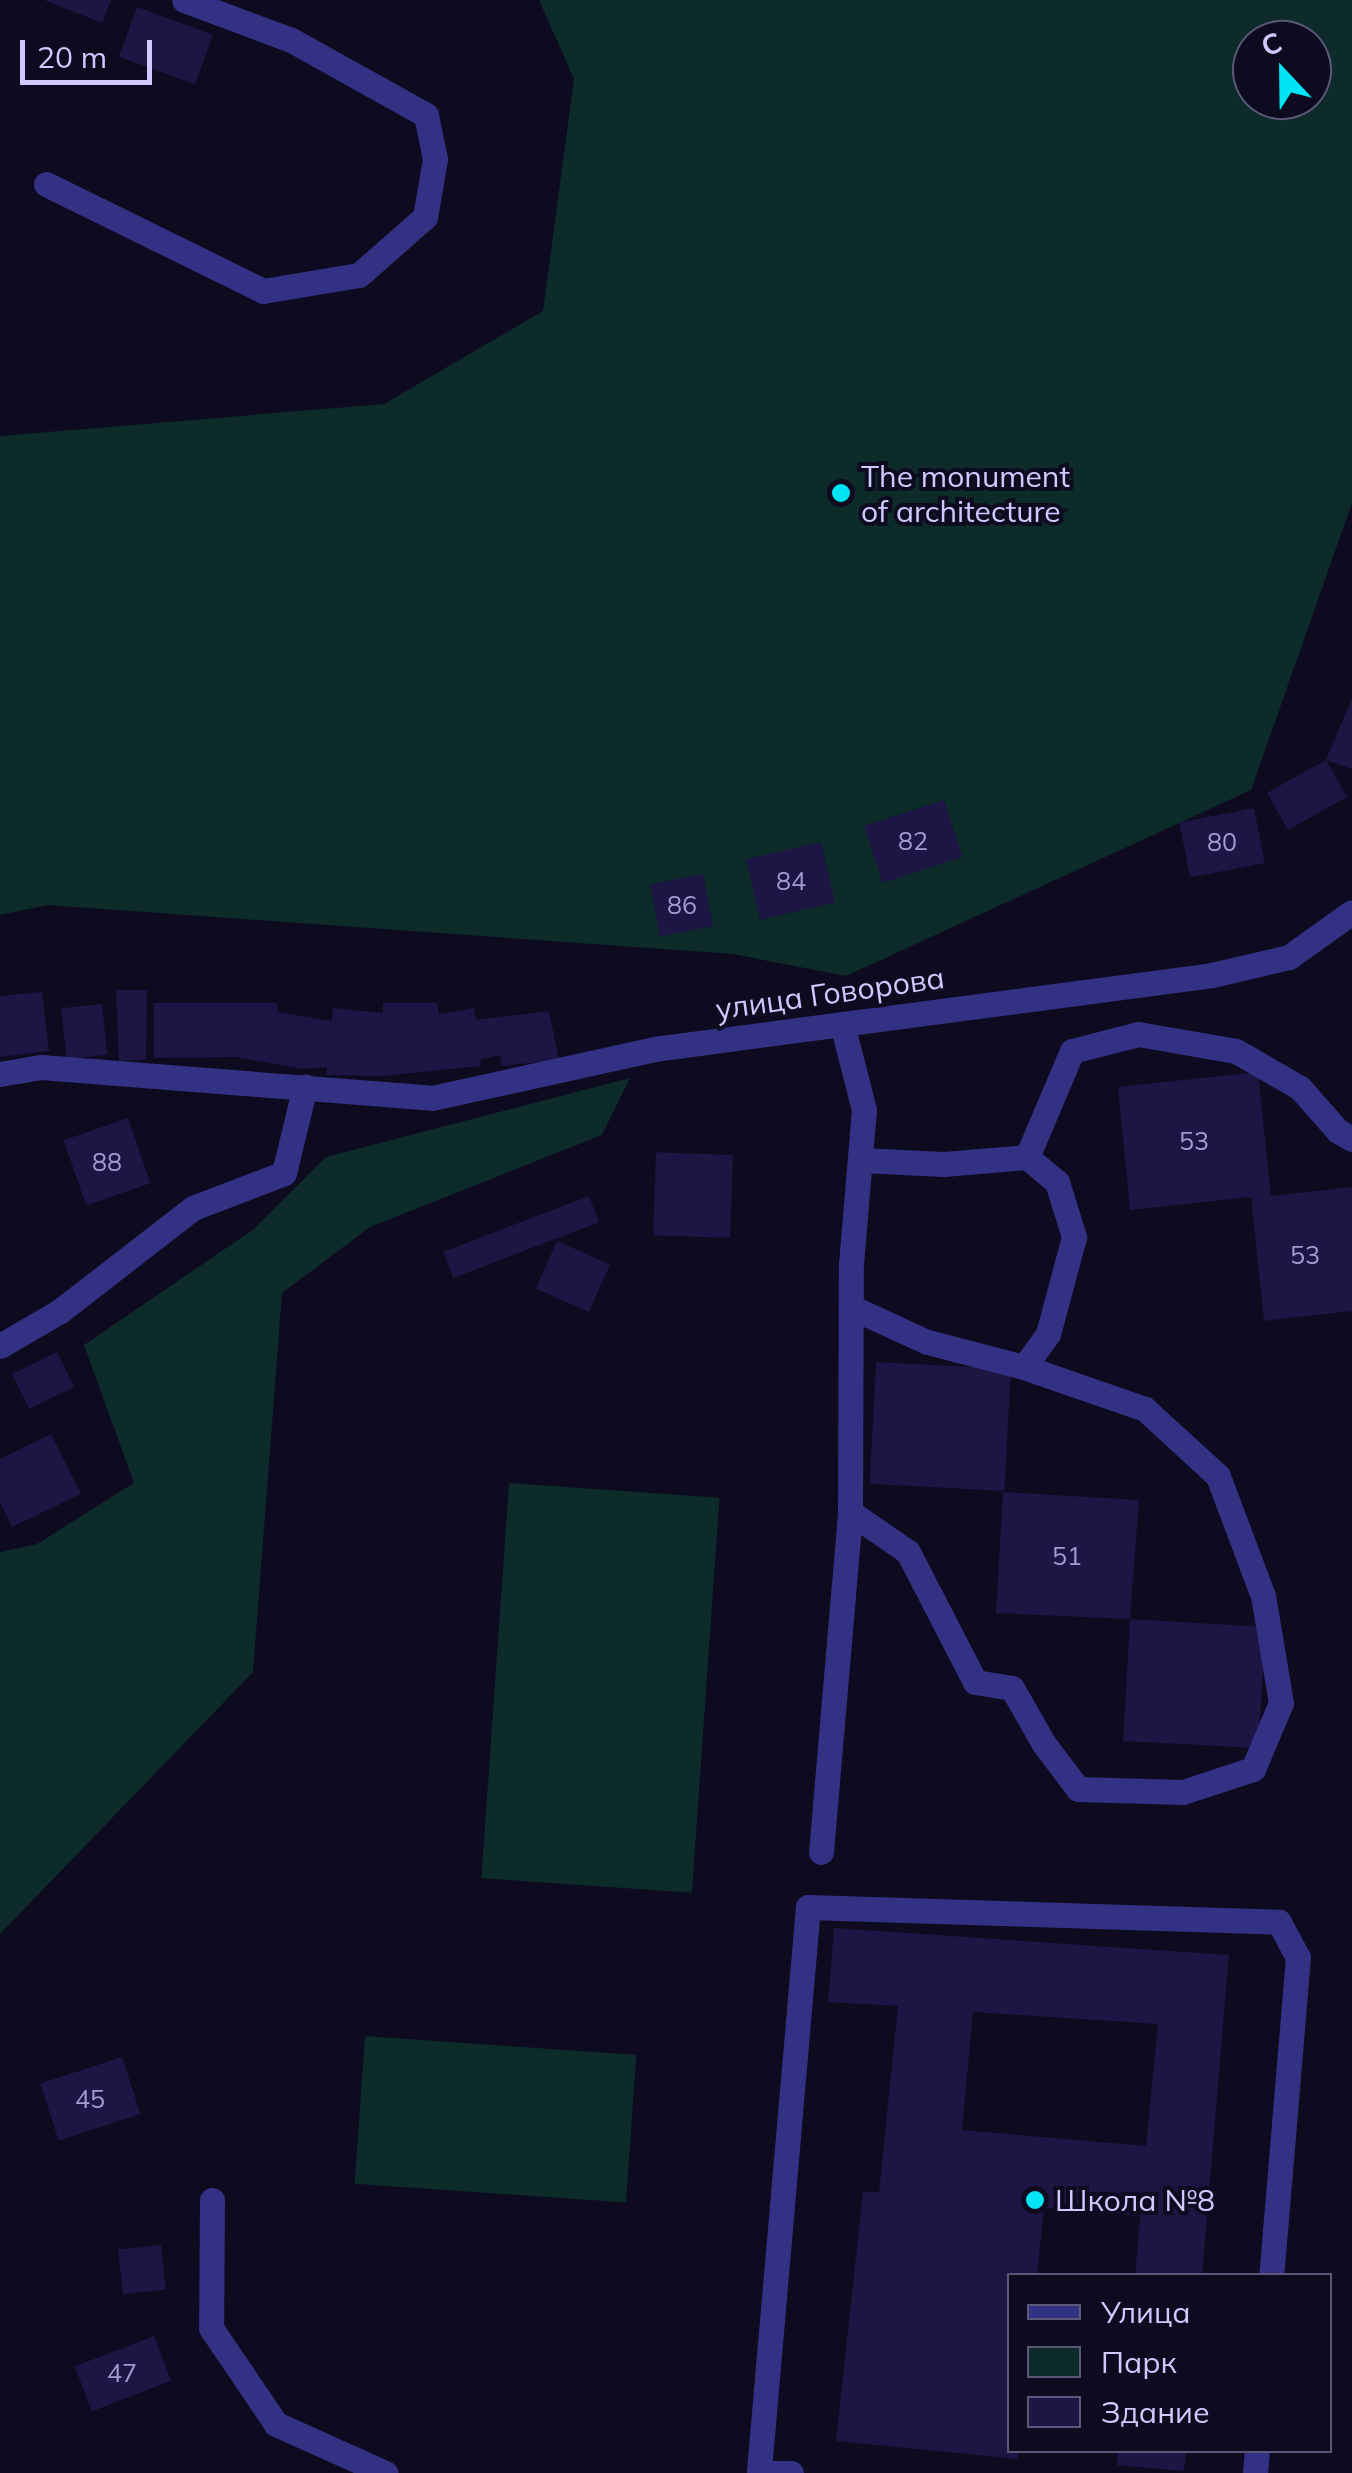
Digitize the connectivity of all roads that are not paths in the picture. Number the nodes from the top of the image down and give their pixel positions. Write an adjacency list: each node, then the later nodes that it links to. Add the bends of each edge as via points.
1 (184, 0): 2 (street, via 290,40 426,115 435,159 425,217 359,276 263,290)
2 (46, 184)
3 (1352, 912): 4 (street, улица Говорова, via 1290,957 1231,970)
4 (842, 1024): 6 (street, улица Говорова, via 654,1050 432,1098); 9 (street, via 864,1110)
5 (0, 1074): 6 (street, улица Говорова, via 41,1067)
6 (305, 1086): 11 (street, via 284,1174 193,1208 60,1310)
7 (1352, 1139): 8 (street, via 1300,1088 1236,1051 1138,1034 1072,1051)
8 (1027, 1156): 9 (street, via 944,1164); 12 (street, via 1057,1182 1074,1237 1048,1334)
9 (860, 1160): 10 (street)
10 (851, 1307): 12 (street, via 927,1342); 13 (street)
11 (0, 1346)
12 (1024, 1367): 13 (street, via 1146,1409 1218,1476 1263,1596 1281,1703 1253,1769 1184,1792 1078,1789 1012,1688 975,1682 908,1552)
13 (850, 1512): 14 (street)
14 (821, 1852)
15 (212, 2200): 18 (street, via 211,2328 276,2424)
16 (1272, 2273): 17 (street, via 1298,1958 1279,1922 808,1907)
17 (759, 2472): 19 (street)
18 (384, 2473)
19 (791, 2473)

